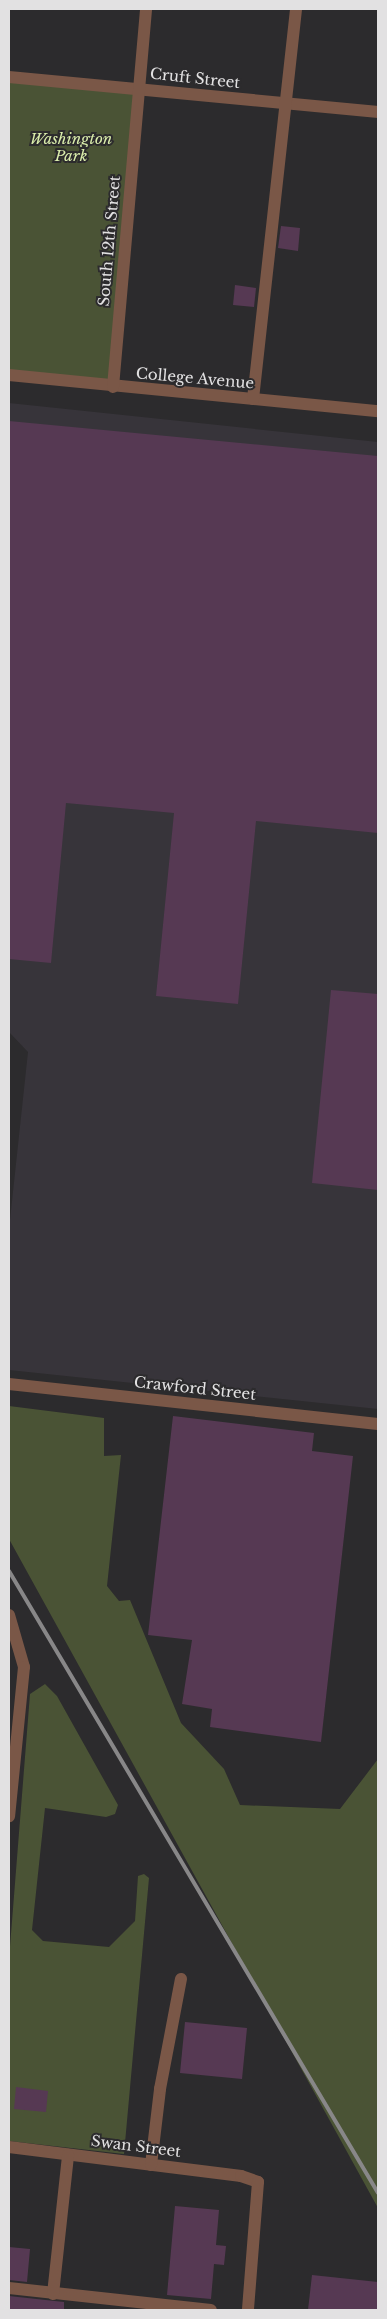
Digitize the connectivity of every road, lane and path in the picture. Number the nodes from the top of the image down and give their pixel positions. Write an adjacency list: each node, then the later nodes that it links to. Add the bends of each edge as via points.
1 (146, 9): 4 (street, South 12th Street)
2 (296, 9): 5 (street)
3 (9, 77): 4 (street, Cruft Street)
4 (138, 88): 5 (street, Cruft Street); 8 (street, South 12th Street)
5 (287, 103): 6 (street, Cruft Street); 9 (street)
6 (378, 112)
7 (9, 375): 8 (street, College Avenue)
8 (113, 386): 9 (street, College Avenue)
9 (253, 399): 10 (street, College Avenue)
10 (378, 411)
11 (9, 1384): 12 (street, Crawford Street)
12 (378, 1424)
13 (9, 1615): 14 (street, via 24,1667)
14 (9, 1816)
15 (180, 1979): 18 (street, via 160,2089)
16 (9, 2147): 17 (street, Swan Street)
17 (68, 2155): 18 (street, Swan Street); 20 (street)
18 (151, 2165): 22 (street, Swan Street, via 241,2176 258,2182)
19 (9, 2288): 20 (street)
20 (53, 2294): 21 (street)
21 (211, 2310)
22 (248, 2310)

